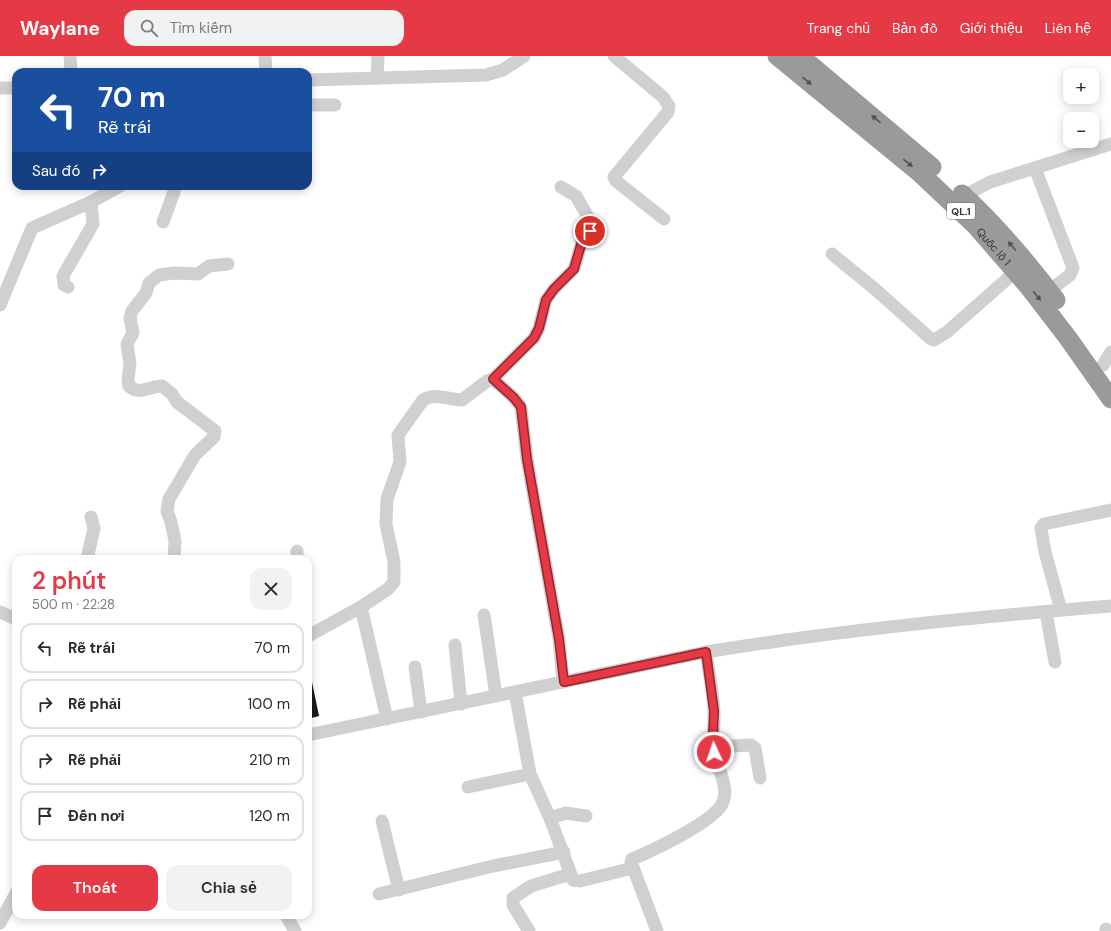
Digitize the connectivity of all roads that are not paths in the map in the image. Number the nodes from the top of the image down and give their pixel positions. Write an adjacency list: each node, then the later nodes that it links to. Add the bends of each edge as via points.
1 (70, 56): 8 (street)
2 (264, 56): 9 (street)
3 (378, 56): 10 (street)
4 (524, 56): 10 (street, via 503,70 486,75)
5 (614, 56): 23 (street, via 663,97 668,106 668,112 614,177)
6 (777, 56): 27 (highway, Quốc lộ 1 / QL.1, one-way to 27, via 921,174 975,224)
7 (800, 56): 21 (highway, Quốc lộ 1 / QL.1, one-way to 7)
8 (71, 68)
9 (266, 68)
10 (377, 78): 11 (street)
11 (312, 80)
12 (0, 88): 13 (street)
13 (12, 88)
14 (312, 105): 15 (street)
15 (335, 105)
16 (1111, 144): 17 (street)
17 (1035, 168): 21 (street, via 983,185); 29 (street, via 1073,268 1070,275)
18 (561, 187): 32 (street, via 576,196 587,215 590,231 583,238 574,269 546,300 534,338)
19 (113, 190): 22 (street)
20 (174, 190): 24 (street)
21 (964, 196): 29 (highway, Quốc lộ 1 / QL.1, one-way to 21, via 984,215)
22 (91, 202): 28 (street, via 93,224 63,276 64,285); 30 (street, via 32,228)
23 (664, 218)
24 (163, 222)
25 (832, 254): 27 (street, via 934,340 947,332)
26 (228, 264): 37 (street, via 209,266 198,274 159,275 147,286 146,293 132,311 130,318 133,333 127,344 130,364 129,386 136,391 162,386 215,431 214,437 195,455 169,499 167,511 175,541)
27 (1016, 271): 33 (highway, Quốc lộ 1 / QL.1, one-way to 33)
28 (68, 287)
29 (1049, 291): 31 (highway, Quốc lộ 1 / QL.1)
30 (0, 305)
31 (1108, 365)
32 (493, 379): 39 (street, via 462,400 435,396 423,400 400,432 400,462 387,499 386,520 394,562 394,582 388,589); 50 (street, via 521,407 527,459 559,639)
33 (1111, 399)
34 (1111, 510): 40 (street, via 1044,524 1041,528)
35 (91, 517): 36 (street, via 94,528)
36 (91, 555)
37 (174, 555)
38 (1111, 606): 40 (street)
39 (360, 607): 45 (street); 55 (street)
40 (1061, 610): 42 (street)
41 (0, 612): 44 (street)
42 (1046, 612): 47 (street, via 783,639); 48 (street)
43 (484, 614): 52 (street)
44 (12, 617)
45 (312, 634)
46 (454, 645): 53 (street)
47 (706, 652): 50 (street); 57 (street, via 714,711)
48 (1055, 662)
49 (415, 667): 54 (street)
50 (564, 682): 51 (street)
51 (515, 692): 52 (street); 58 (street)
52 (496, 696): 53 (street)
53 (461, 704): 54 (street)
54 (421, 712): 55 (street)
55 (387, 719): 56 (street)
56 (312, 734)
57 (713, 747): 59 (street, via 751,745 755,748); 65 (street, via 725,793 722,805 690,830 659,848 632,859)
58 (530, 774): 60 (street); 62 (street)
59 (760, 778)
60 (468, 787)
61 (586, 816): 62 (street, via 566,813)
62 (550, 818): 64 (street)
63 (382, 820): 67 (street)
64 (564, 852): 66 (street); 67 (street, via 493,866)
65 (633, 868): 66 (street, via 580,881 573,880); 74 (street)
66 (570, 874): 73 (street, via 531,886 513,898 513,905)
67 (399, 890): 68 (street)
68 (379, 894)
69 (12, 900): 71 (street)
70 (288, 919): 72 (street)
71 (0, 923)
72 (292, 930)
73 (530, 931)
74 (657, 931)

